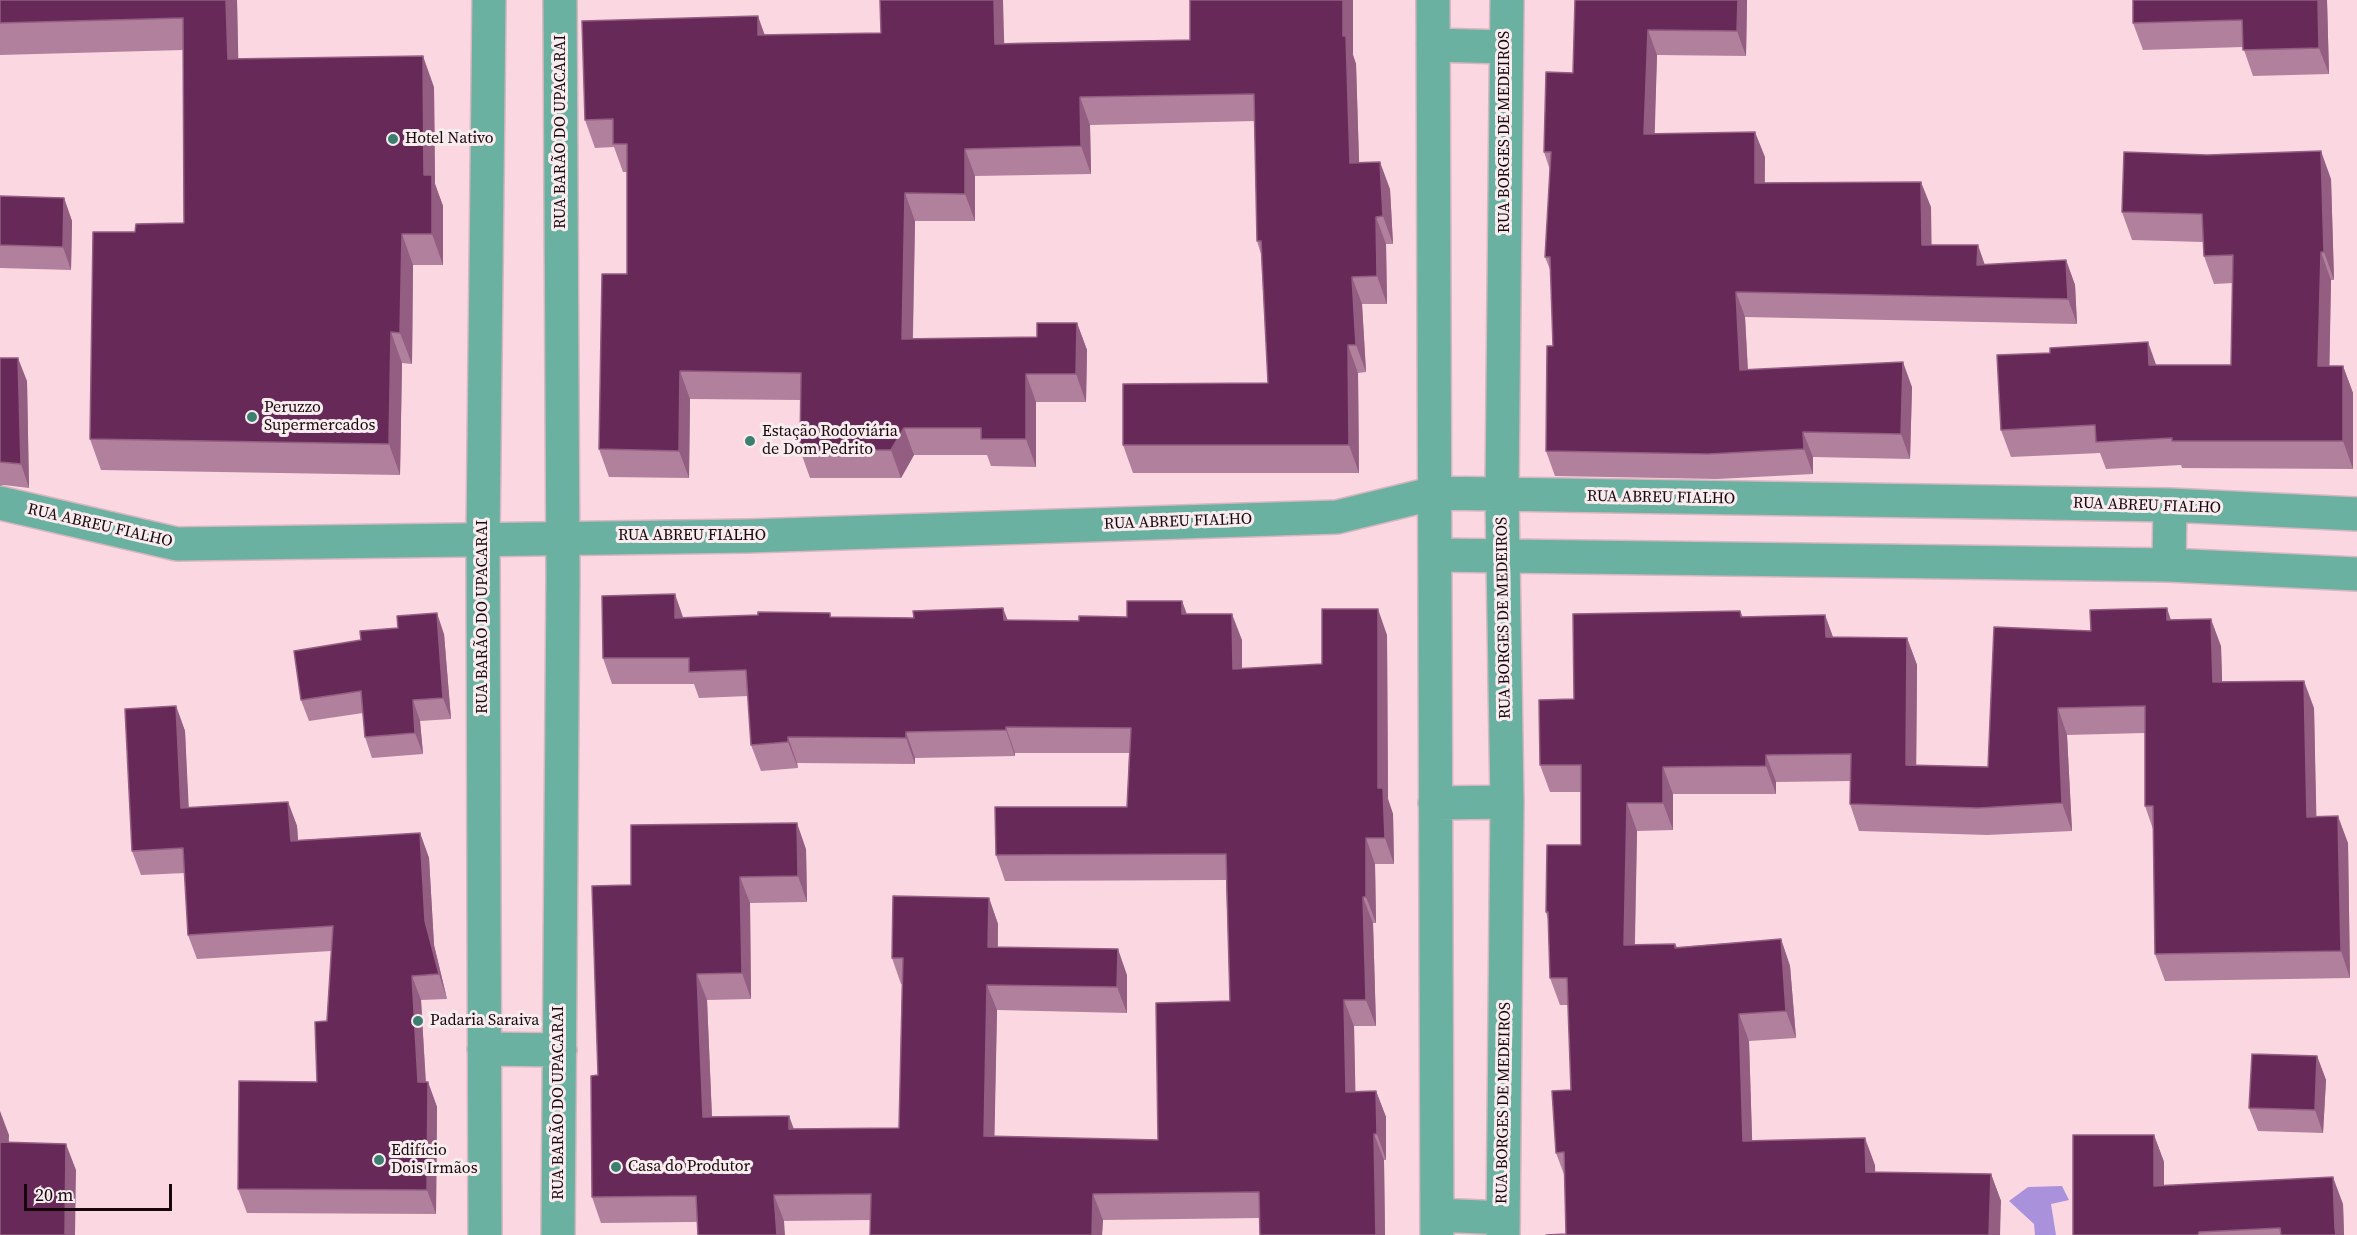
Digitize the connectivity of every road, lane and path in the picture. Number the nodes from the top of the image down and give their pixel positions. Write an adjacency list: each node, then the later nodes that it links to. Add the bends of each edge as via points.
1 (489, 0): 13 (street, RUA BARÃO DO UPACARAI)
2 (560, 0): 12 (street, RUA BARÃO DO UPACARAI)
3 (1433, 0): 5 (street)
4 (1507, 0): 6 (street, RUA BORGES DE MEDEIROS)
5 (1433, 45): 6 (street); 7 (street)
6 (1506, 47): 8 (street, RUA BORGES DE MEDEIROS)
7 (1435, 493): 8 (street, RUA ABREU FIALHO); 12 (street, RUA ABREU FIALHO, via 1337,517 760,536); 14 (street)
8 (1502, 495): 10 (street, RUA ABREU FIALHO); 15 (street, RUA BORGES DE MEDEIROS)
9 (0, 503): 13 (street, RUA ABREU FIALHO, via 177,544)
10 (2170, 505): 11 (street, RUA ABREU FIALHO); 16 (street)
11 (2357, 514)
12 (563, 537): 13 (street, RUA ABREU FIALHO); 21 (street, RUA BARÃO DO UPACARAI)
13 (483, 539): 20 (street, RUA BARÃO DO UPACARAI)
14 (1436, 555): 15 (street); 19 (street)
15 (1503, 557): 16 (street); 18 (street, RUA BORGES DE MEDEIROS)
16 (2169, 565): 17 (street)
17 (2357, 574)
18 (1507, 802): 19 (street); 23 (street, RUA BORGES DE MEDEIROS)
19 (1435, 803): 22 (street)
20 (484, 1049): 21 (street); 24 (street, RUA BARÃO DO UPACARAI)
21 (560, 1050): 25 (street, RUA BARÃO DO UPACARAI)
22 (1437, 1225): 23 (street)
23 (1503, 1226)
24 (485, 1235)
25 (558, 1235)

